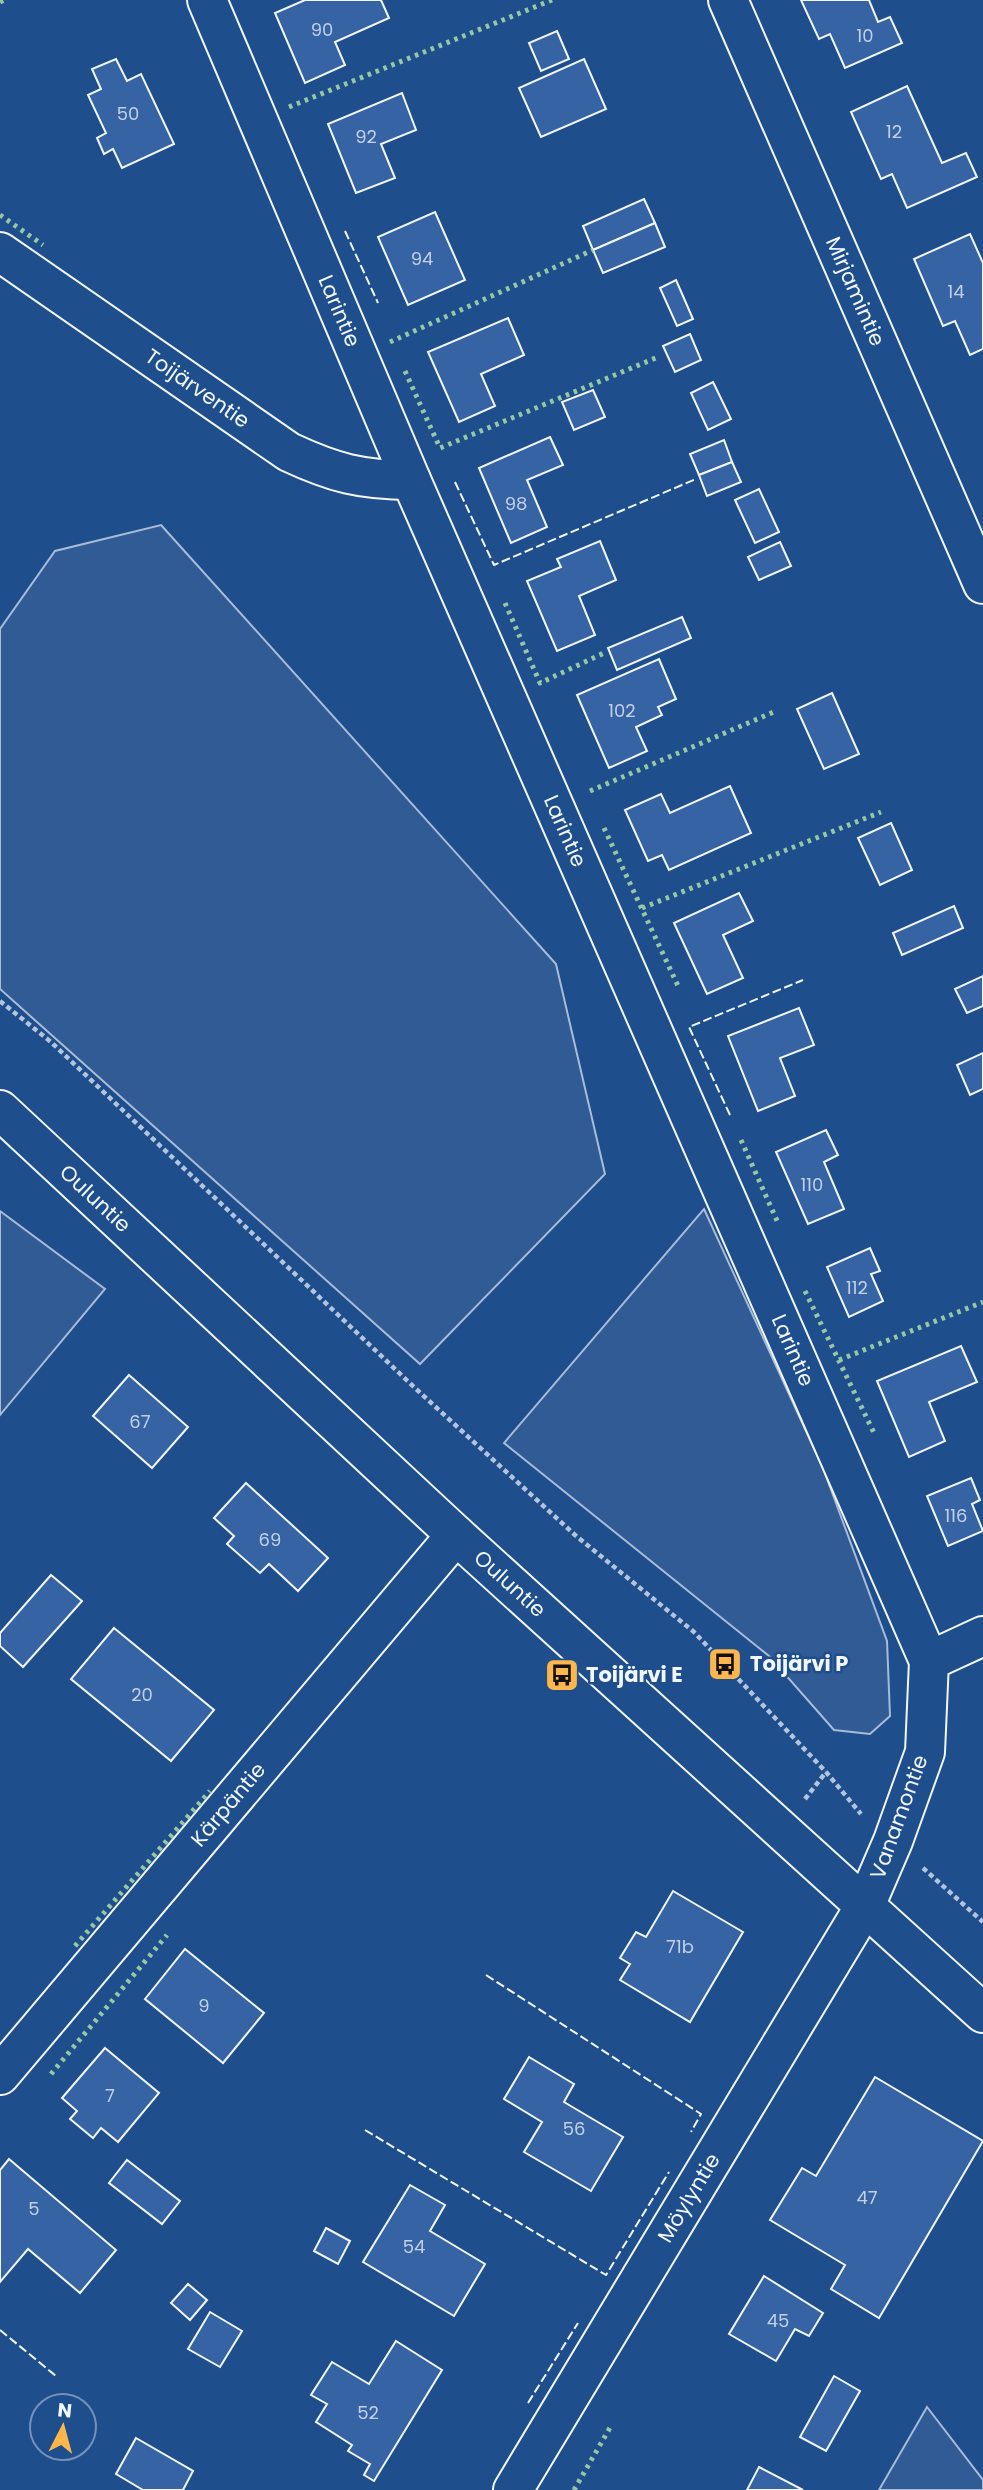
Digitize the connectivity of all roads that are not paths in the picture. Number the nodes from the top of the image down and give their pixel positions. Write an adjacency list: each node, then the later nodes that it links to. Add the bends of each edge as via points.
1 (207, 0): 4 (street, Larintie)
2 (728, 0): 5 (street, Mirjamintie)
3 (0, 251): 4 (street, Toijärventie, via 289,452 355,477)
4 (411, 480): 11 (street, Larintie)
5 (983, 584)
6 (0, 1111): 8 (street, Ouluntie)
7 (0, 1124): 8 (street, Ouluntie)
8 (41, 1149): 9 (street, Ouluntie)
9 (456, 1535): 12 (street, Ouluntie); 14 (street, Kärpäntie)
10 (983, 1636): 11 (street)
11 (929, 1661): 12 (street, Vanamontie, via 925,1752)
12 (865, 1906): 13 (street, Ouluntie); 15 (street, Möylyntie)
13 (983, 2012)
14 (0, 2075)
15 (513, 2490)

